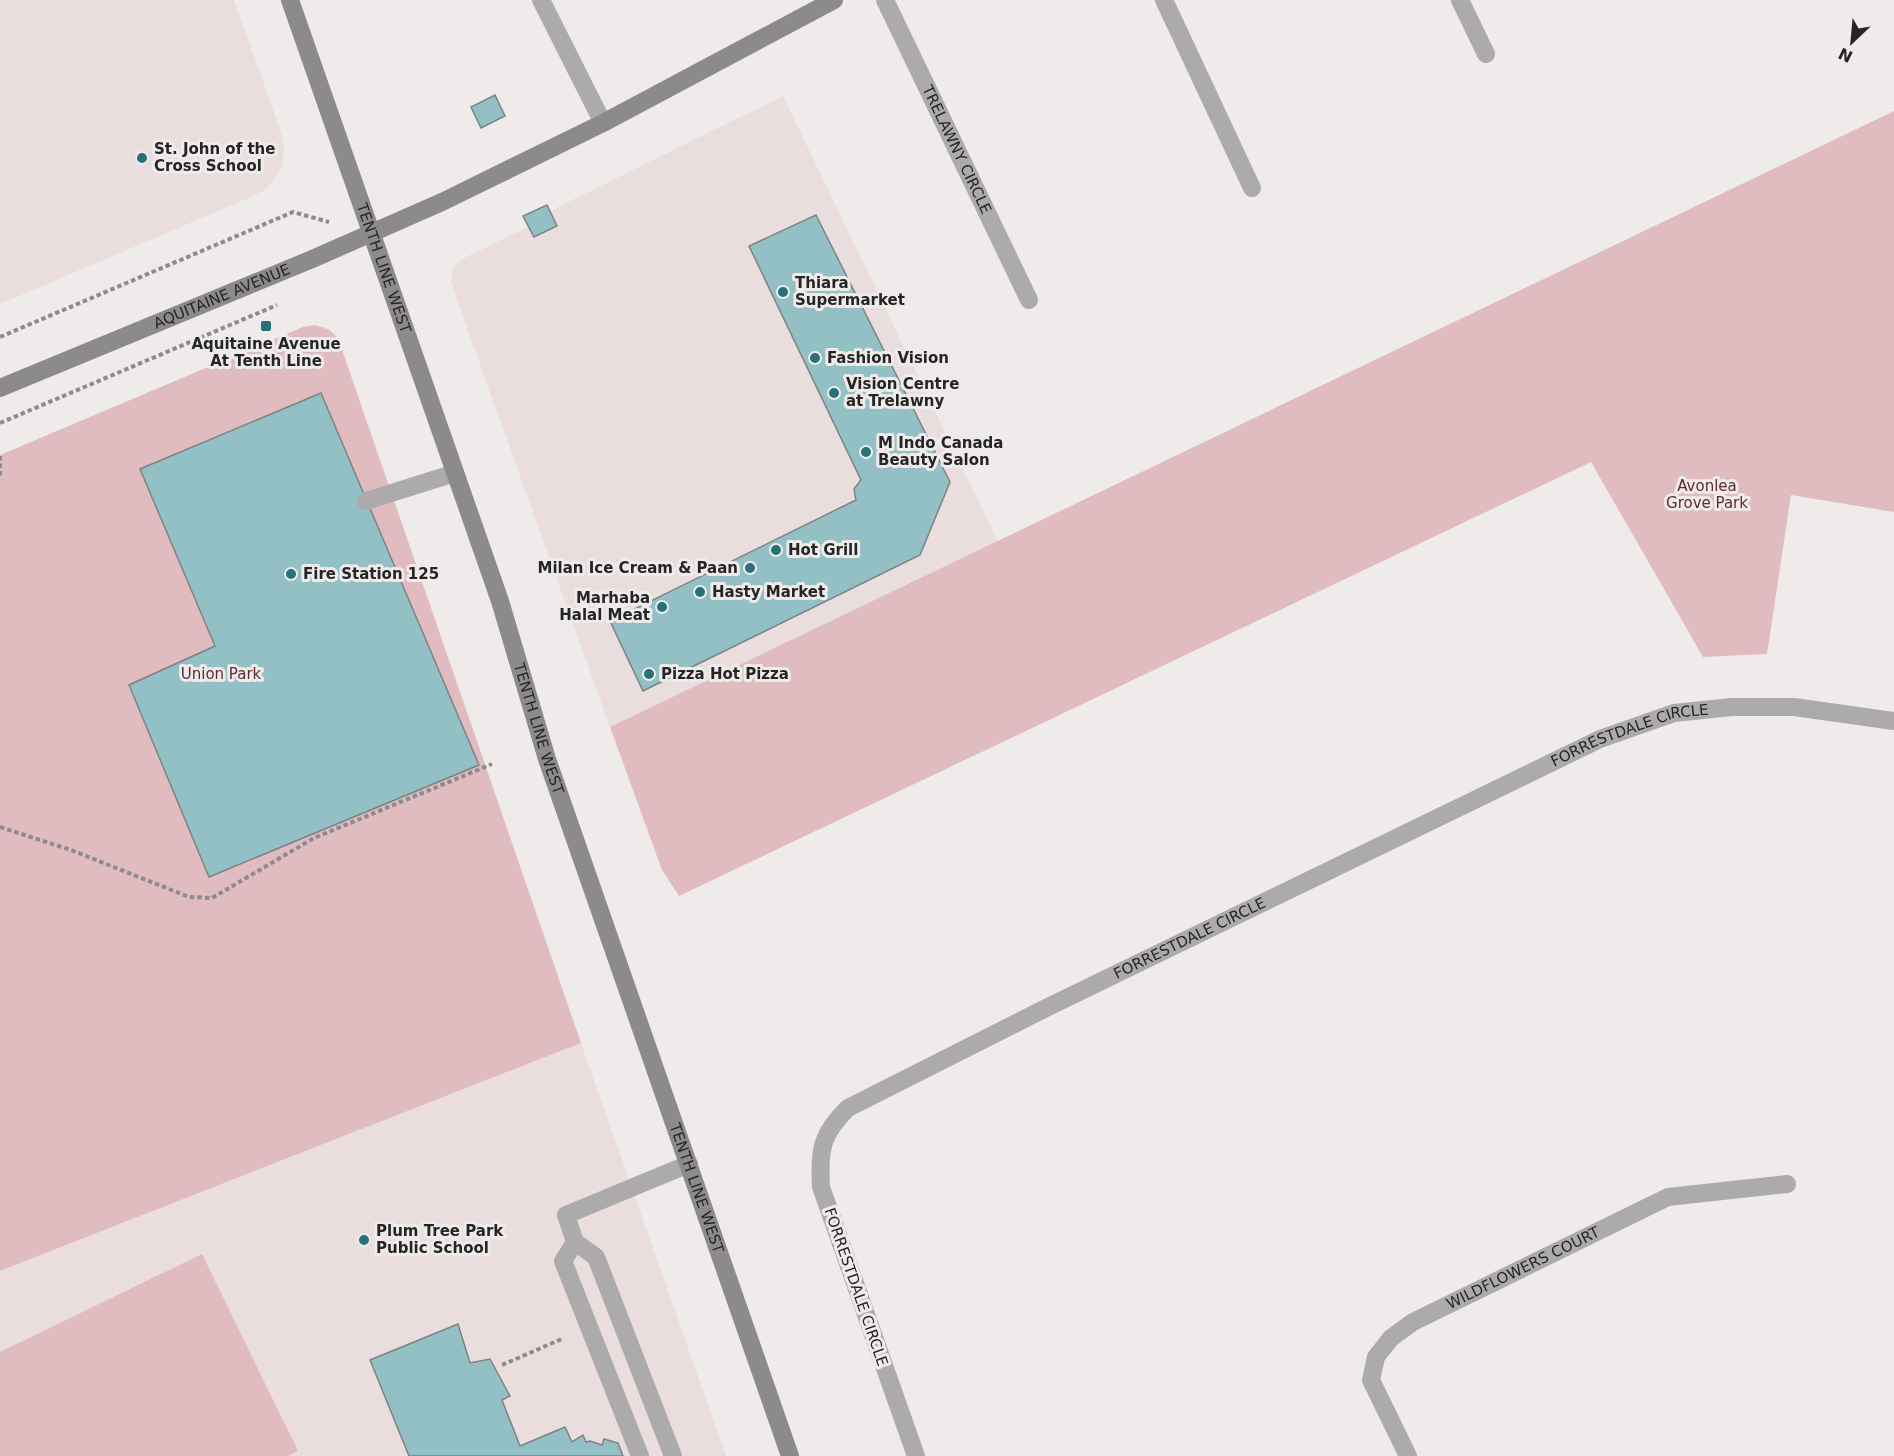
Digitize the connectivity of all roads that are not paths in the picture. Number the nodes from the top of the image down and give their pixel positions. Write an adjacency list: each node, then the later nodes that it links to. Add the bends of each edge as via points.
1 (290, 0): 10 (street, TENTH LINE WEST)
2 (541, 0): 8 (street)
3 (834, 0): 8 (street)
4 (885, 0): 11 (street, TRELAWNY CIRCLE)
5 (1164, 0): 9 (street)
6 (1460, 0): 7 (street)
7 (1486, 54)
8 (603, 123): 10 (street, AQUITAINE AVENUE)
9 (1252, 188)
10 (371, 233): 12 (street, AQUITAINE AVENUE); 13 (street, TENTH LINE WEST)
11 (1029, 300)
12 (0, 388)
13 (455, 473): 14 (street); 16 (street, TENTH LINE WEST, via 500,601 547,759)
14 (366, 501)
15 (1894, 722): 22 (street, FORRESTDALE CIRCLE, via 1794,707 1732,707 1674,713 1600,740 848,1108 834,1122 825,1140 820,1187)
16 (689, 1164): 18 (street, via 566,1215); 21 (street, TENTH LINE WEST)
17 (1787, 1184): 23 (street, WILDFLOWERS COURT, via 1668,1197 1413,1322 1391,1338 1377,1357 1371,1380)
18 (575, 1242): 19 (street, via 563,1261); 20 (street, via 596,1257)
19 (640, 1456)
20 (673, 1456)
21 (790, 1456)
22 (915, 1456)
23 (1408, 1456)

